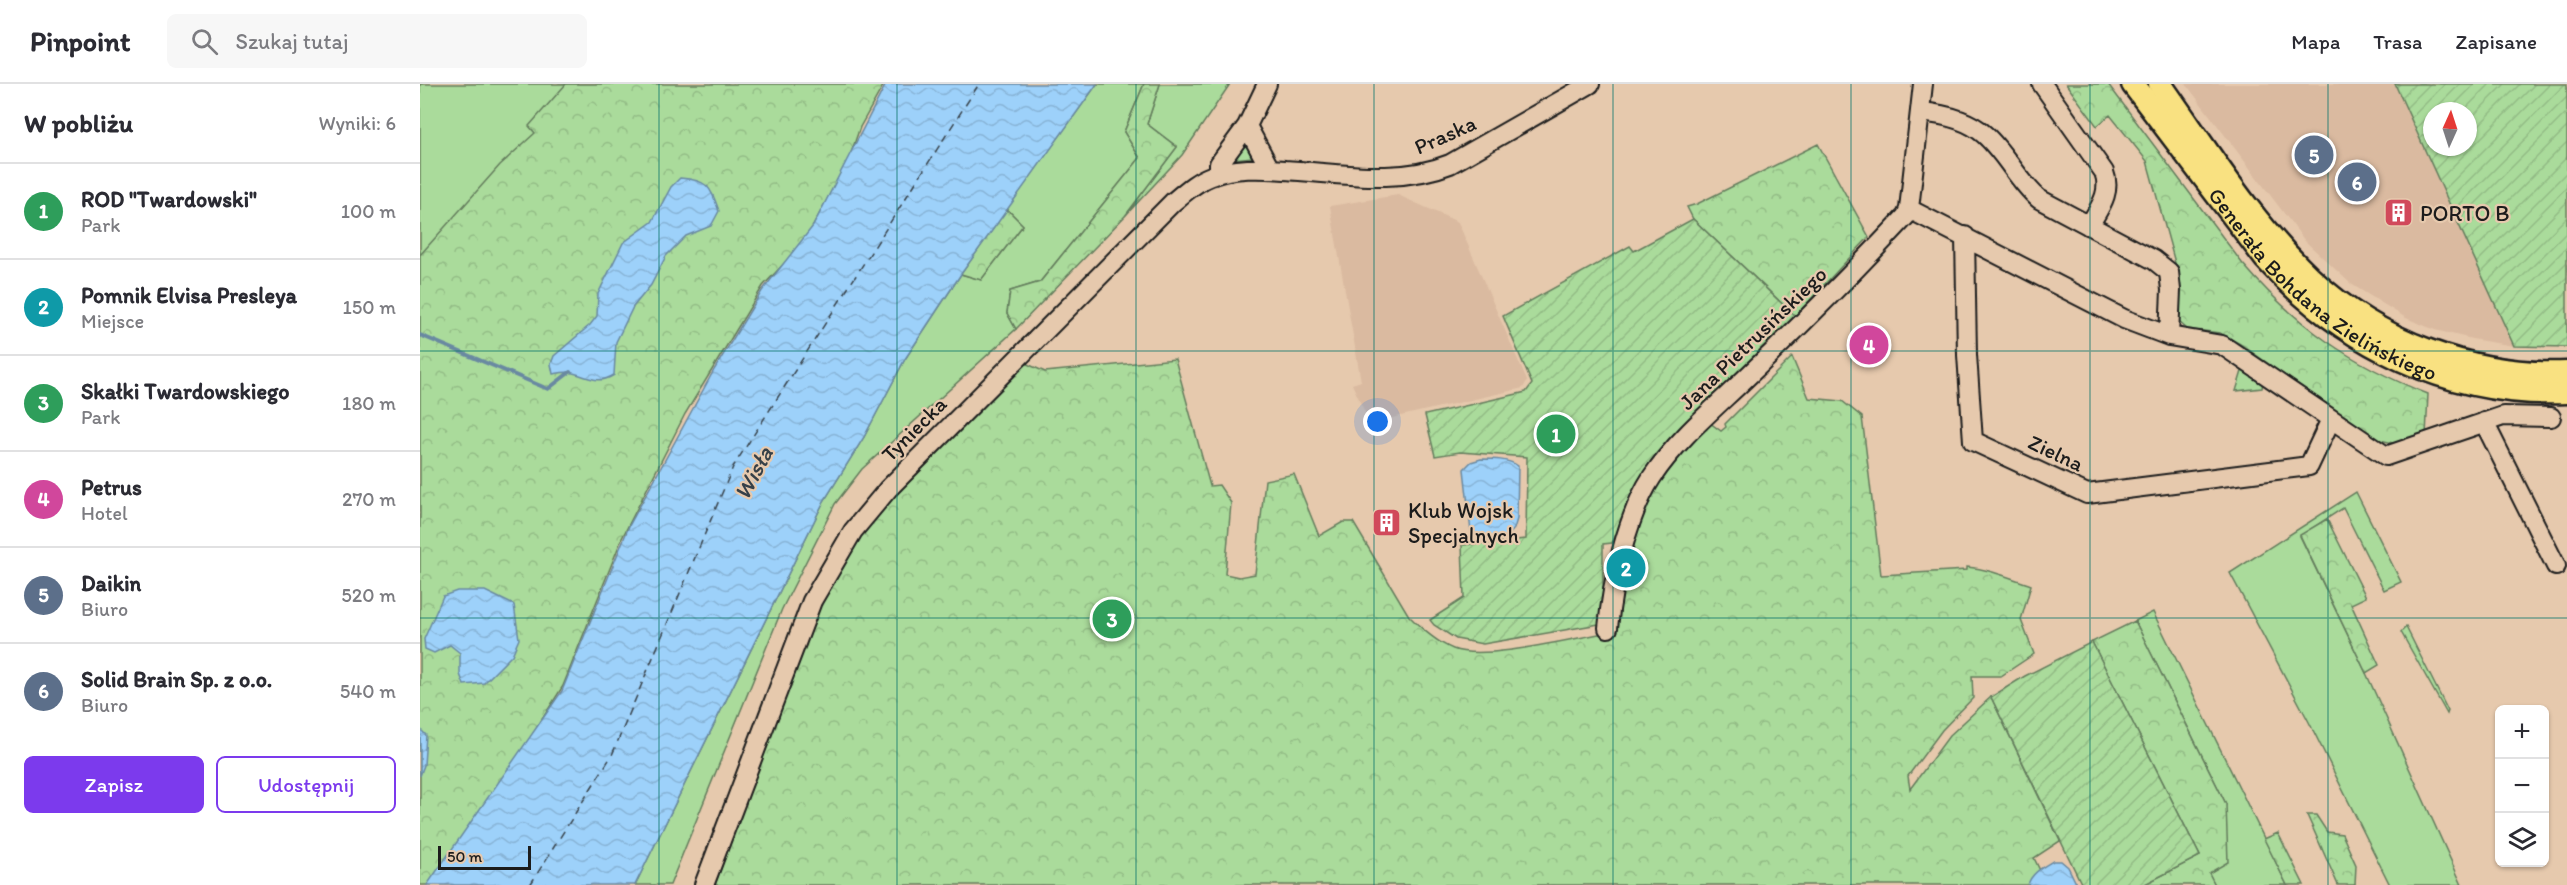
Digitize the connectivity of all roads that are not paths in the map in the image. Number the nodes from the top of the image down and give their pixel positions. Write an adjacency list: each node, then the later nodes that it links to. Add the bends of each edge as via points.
1 (1266, 84): 8 (street)
2 (1590, 84): 9 (street, Praska, via 1430,172 1397,177)
3 (1923, 84): 7 (street)
4 (2042, 84): 12 (street, via 2108,183 2107,193)
5 (2133, 84): 16 (main road, Generała Bohdana Zielińskiego, via 2266,260 2333,322 2394,357 2444,377 2508,390)
6 (2160, 84): 15 (main road, Generała Bohdana Zielińskiego, via 2280,248 2340,303 2404,342 2457,360 2499,369)
7 (1920, 112): 11 (street); 12 (street, via 1953,118 1985,135 2039,199)
8 (1247, 126): 9 (street); 10 (street, via 1219,164)
9 (1270, 169): 10 (street, Praska)
10 (1219, 173): 22 (street, Tyniecka, via 1197,183 1158,216 888,489 853,531 812,601)
11 (1909, 208): 13 (street); 21 (street, Jana Pietrusińskiego, via 1906,216 1843,283 1679,443 1652,478 1615,575)
12 (2089, 226): 14 (street, via 2169,272)
13 (1965, 236): 14 (street, via 2124,319); 18 (street, Zielna, via 1973,441 2087,494 2309,466)
14 (2169, 336): 18 (street, via 2222,345)
15 (2567, 373)
16 (2567, 392)
17 (2551, 417): 19 (street, via 2503,416)
18 (2331, 419): 19 (street, via 2386,456)
19 (2484, 422): 20 (street)
20 (2556, 566)
21 (1608, 628)
22 (704, 885)

